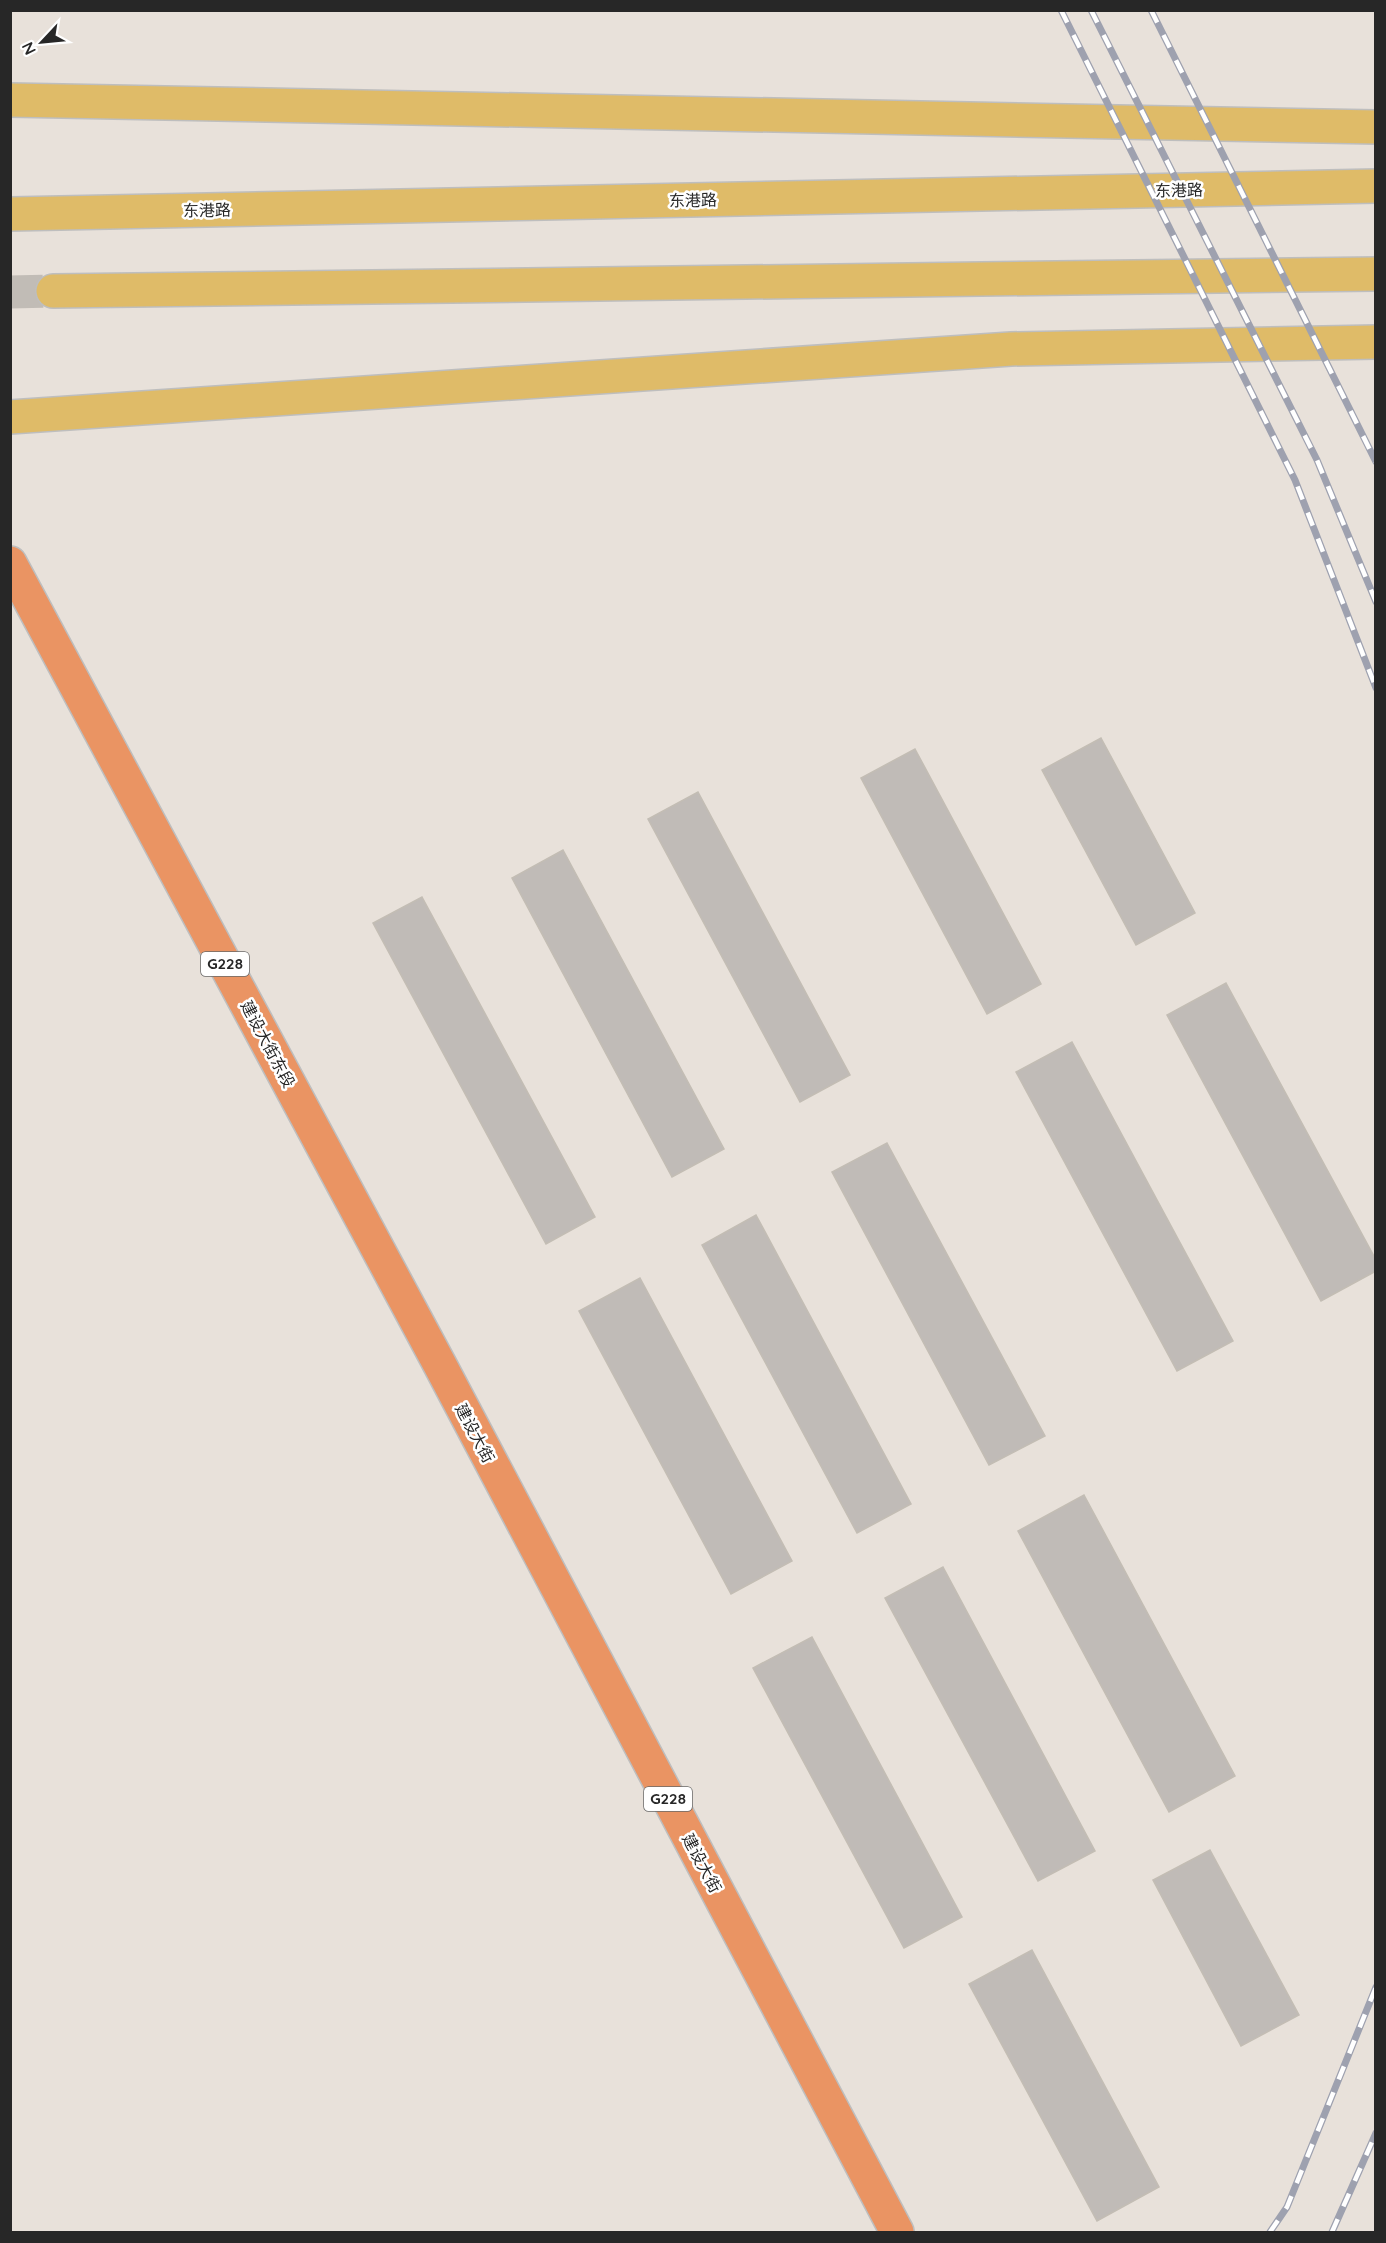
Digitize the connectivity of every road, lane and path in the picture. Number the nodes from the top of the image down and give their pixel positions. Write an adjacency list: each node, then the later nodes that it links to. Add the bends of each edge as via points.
1 (10, 100): 2 (main road)
2 (1376, 127)
3 (1376, 186): 4 (main road, 东港路)
4 (11, 214)
5 (1376, 274): 6 (main road)
6 (52, 291)
7 (1376, 342): 8 (main road, via 1011,349)
8 (10, 417)
9 (10, 563): 10 (highway, 建设大街东段 / G228)
10 (440, 1365): 11 (highway, 建设大街 / G228)
11 (897, 2232)

